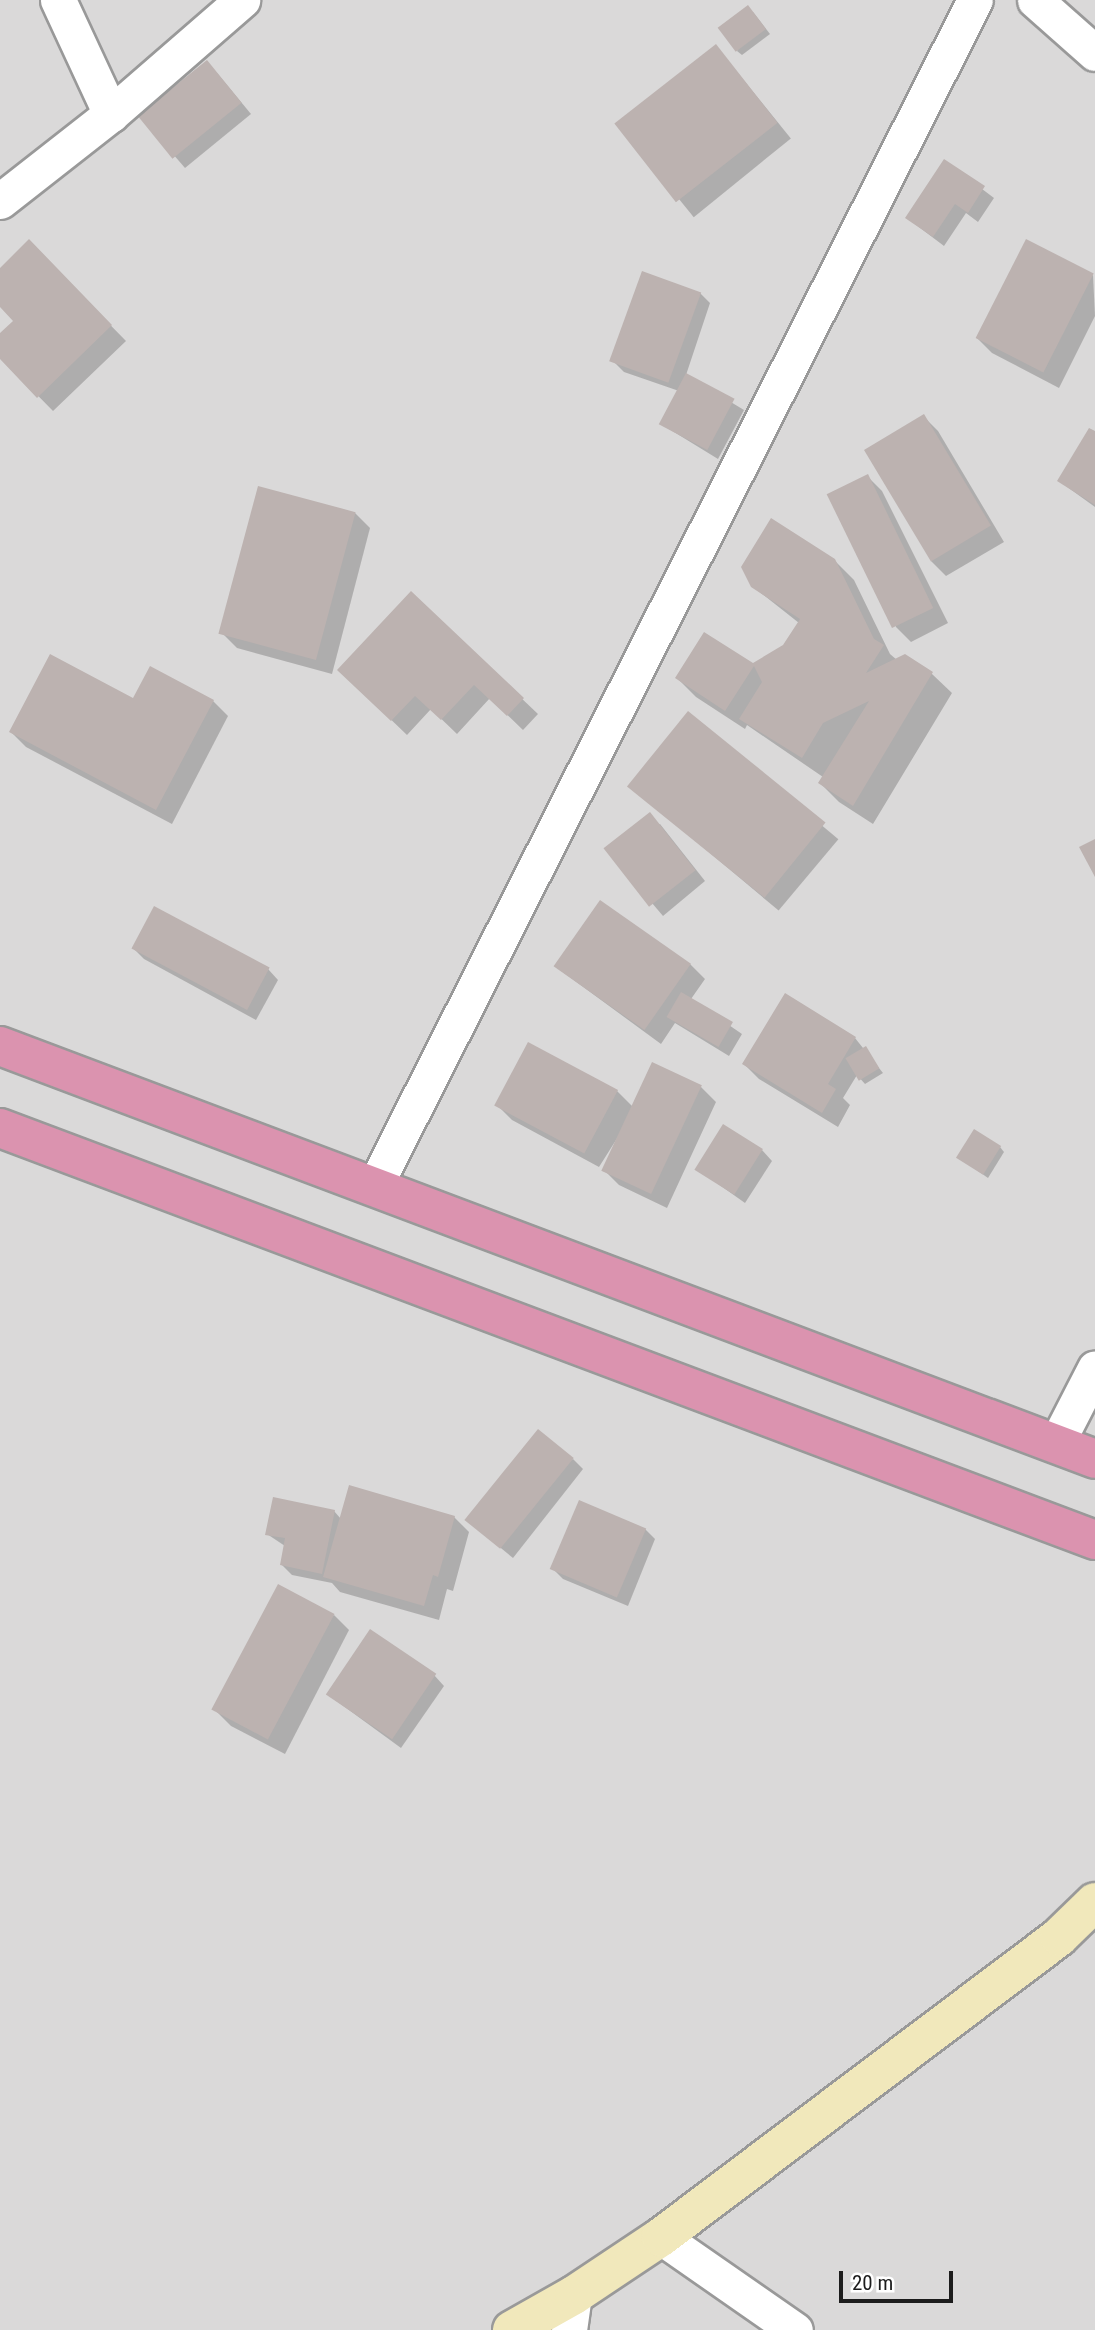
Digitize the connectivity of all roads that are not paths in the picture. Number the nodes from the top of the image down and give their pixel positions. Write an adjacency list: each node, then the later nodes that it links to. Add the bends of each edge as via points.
1 (58, 0): 6 (street)
2 (242, 0): 6 (street)
3 (975, 0): 10 (street)
4 (1035, 0): 5 (street)
5 (1095, 53)
6 (111, 114): 7 (street)
7 (0, 201)
8 (0, 1046): 10 (highway)
9 (0, 1128): 14 (highway)
10 (374, 1187): 12 (highway)
11 (1095, 1368): 12 (street)
12 (1056, 1444): 13 (highway)
13 (1095, 1459)
14 (1095, 1540)
15 (1095, 1902): 16 (street, via 1059,1937)
16 (661, 2237): 17 (street); 19 (street)
17 (572, 2313): 18 (street)
18 (512, 2330)
19 (795, 2330)

